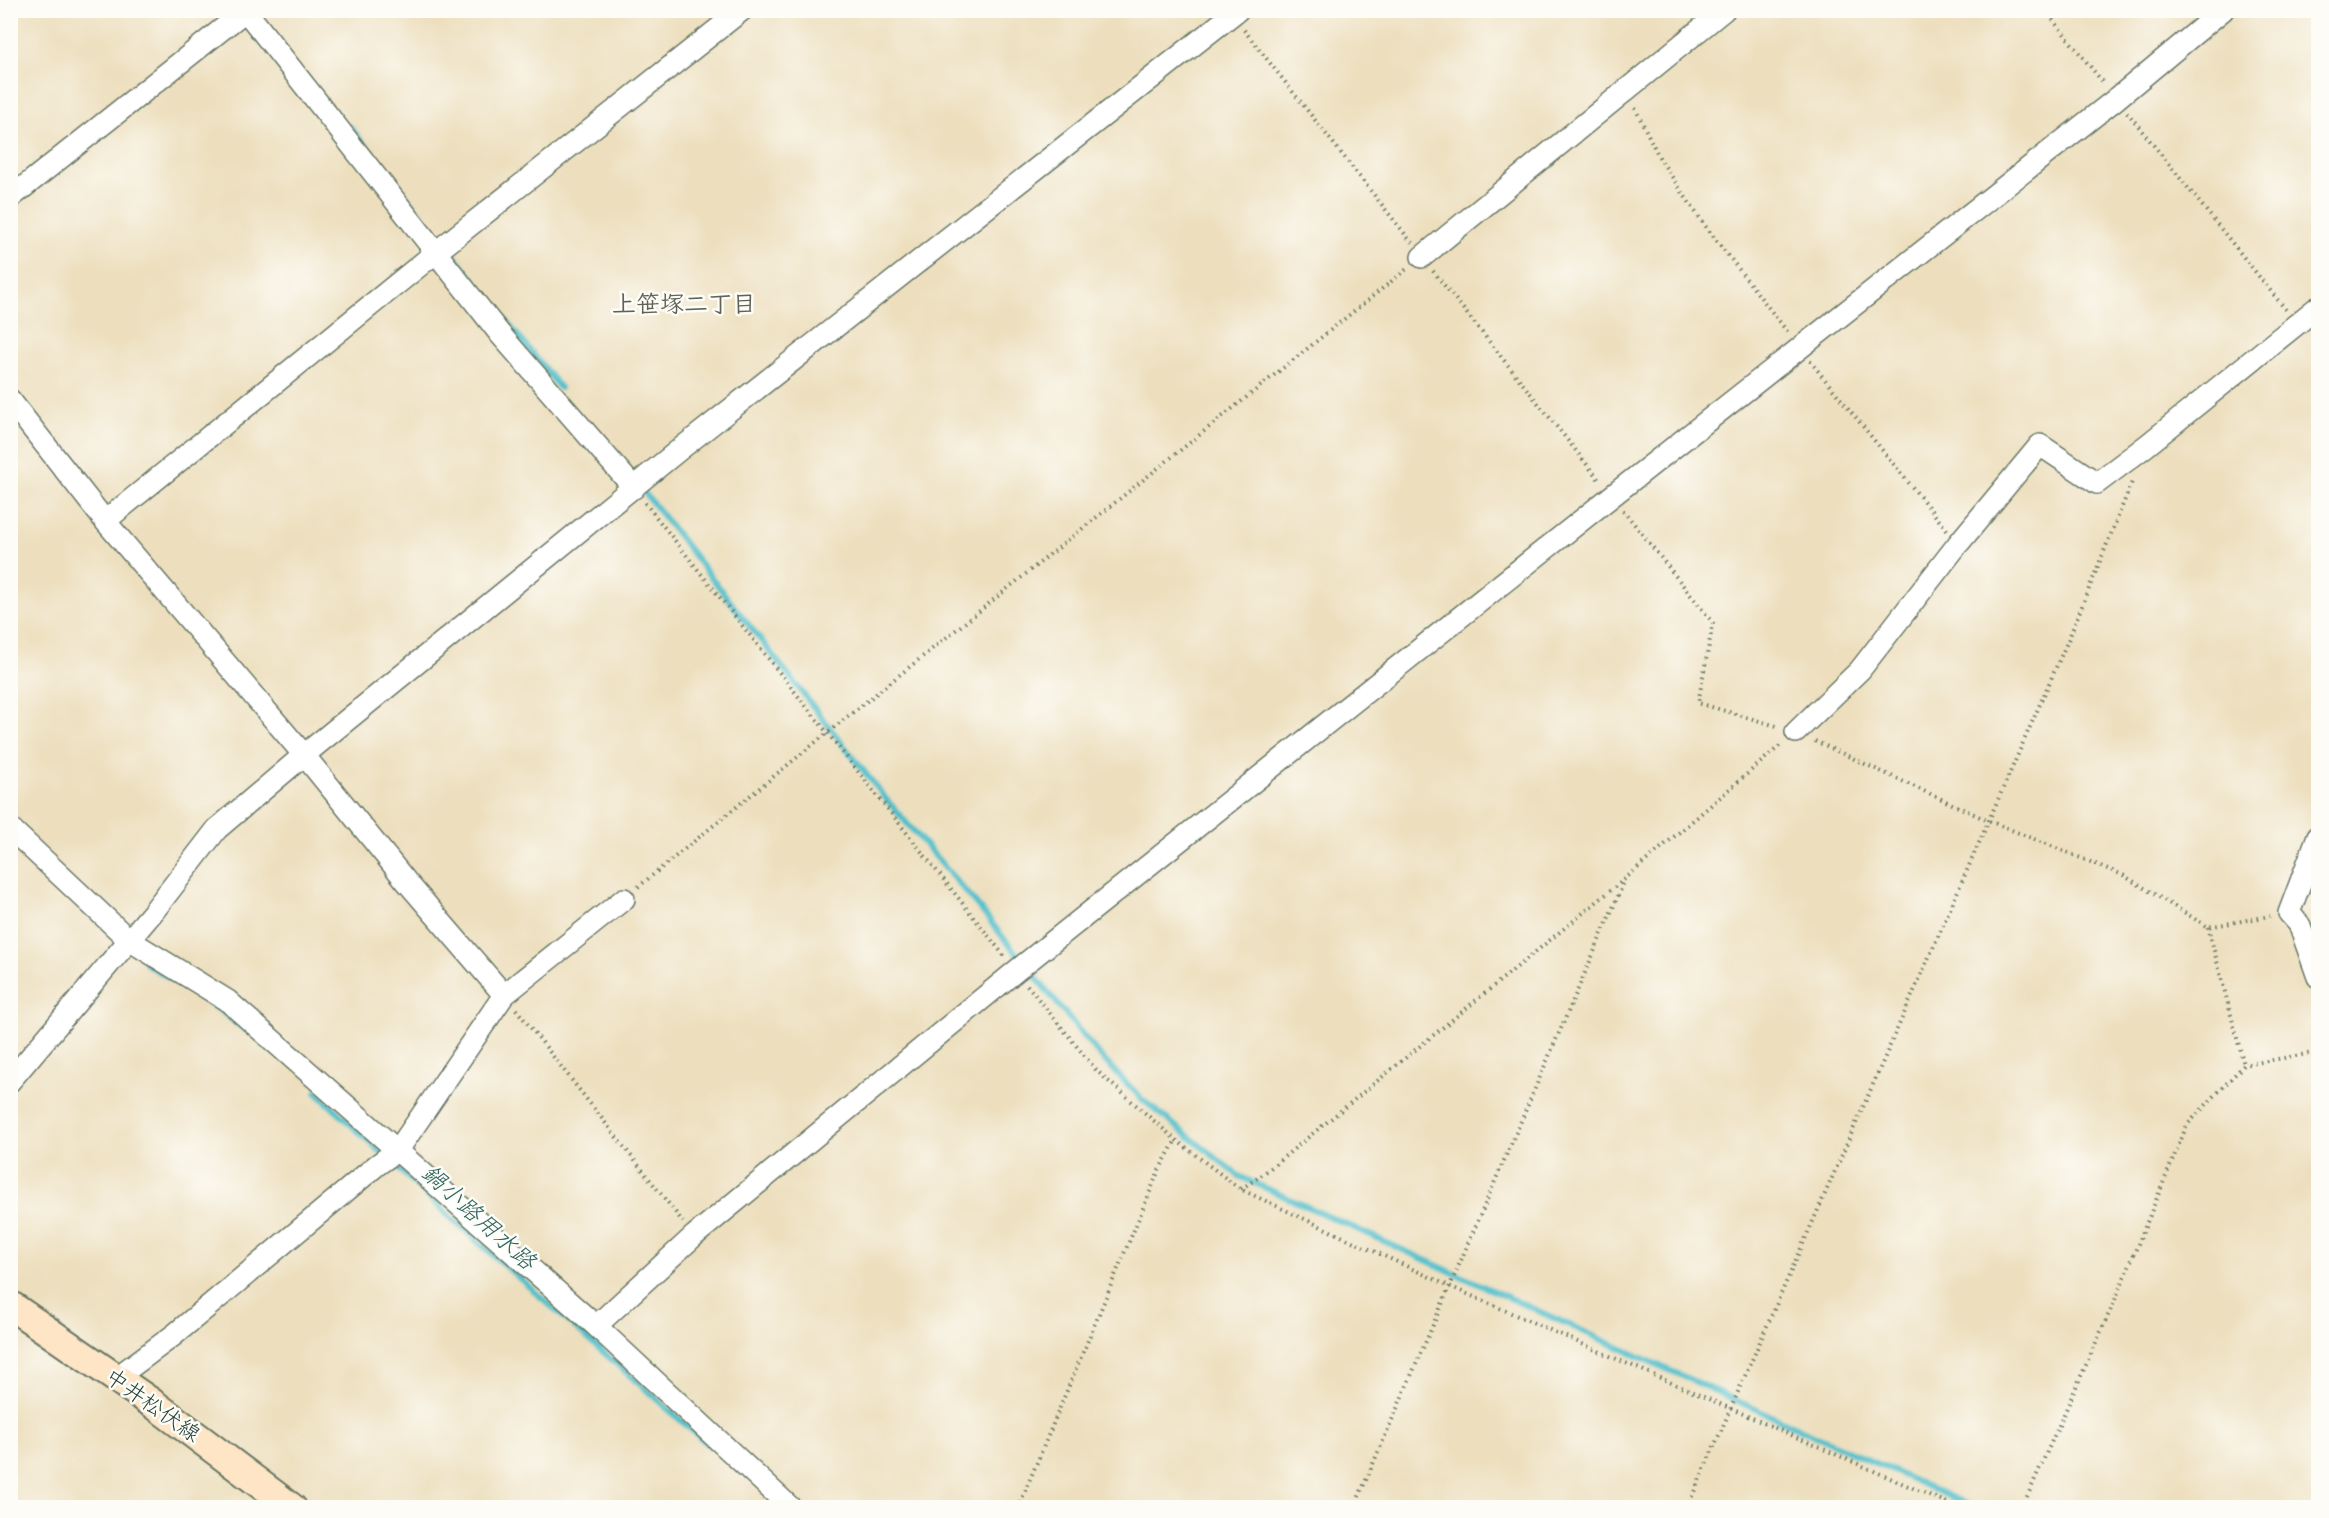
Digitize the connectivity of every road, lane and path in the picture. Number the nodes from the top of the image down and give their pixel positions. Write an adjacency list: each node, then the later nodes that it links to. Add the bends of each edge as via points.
1 (742, 10): 10 (street)
2 (1724, 10): 7 (street)
3 (2045, 10): 8 (path)
4 (2223, 10): 8 (street)
5 (245, 11): 9 (street); 10 (street)
6 (1231, 13): 11 (path); 17 (street)
7 (1626, 92): 11 (street); 14 (path, via 1660,159 1703,223)
8 (2116, 99): 13 (path); 14 (street)
9 (10, 198)
10 (435, 253): 17 (street); 19 (street)
11 (1422, 256): 18 (path); 22 (path)
12 (2319, 307): 13 (street)
13 (2297, 324): 20 (street, via 2097,483 2040,445)
14 (1800, 348): 18 (street); 20 (path)
15 (10, 400): 19 (street)
16 (2133, 478): 24 (path, via 2069,638)
17 (633, 488): 22 (path); 23 (street)
18 (1612, 496): 21 (path, via 1713,623 1698,703); 32 (street)
19 (105, 521): 23 (street)
20 (1958, 544): 21 (street, via 1860,670)
21 (1796, 732): 24 (path); 27 (path)
22 (827, 733): 28 (path); 32 (path)
23 (304, 755): 31 (street, via 217,829); 34 (street)
24 (1989, 820): 30 (path, via 2123,875); 46 (path)
25 (10, 828): 31 (street)
26 (2319, 836): 29 (street)
27 (1626, 878): 40 (path); 42 (path)
28 (624, 899): 34 (street)
29 (2289, 913): 30 (path); 33 (street, via 2300,924)
30 (2208, 927): 36 (path)
31 (129, 940): 37 (street); 39 (street, via 228,1001)
32 (1016, 971): 38 (path, via 1097,1071); 41 (street)
33 (2319, 977)
34 (504, 995): 39 (street); 41 (path)
35 (2319, 1053): 36 (path)
36 (2244, 1065): 53 (path, via 2187,1125 2115,1300)
37 (10, 1081)
38 (1176, 1140): 40 (path); 49 (path, via 1154,1180)
39 (398, 1150): 44 (street); 45 (street, via 174,1335)
40 (1240, 1189): 42 (path)
41 (695, 1235): 44 (street)
42 (1449, 1286): 46 (path); 50 (path)
43 (10, 1305): 45 (main road, 中井松伏線)
44 (596, 1326): 48 (street)
45 (116, 1378): 47 (main road, 中井松伏線)
46 (1730, 1409): 51 (path); 52 (path)
47 (292, 1508)
48 (791, 1508)
49 (1018, 1508)
50 (1354, 1508)
51 (1687, 1508)
52 (1959, 1508)
53 (2022, 1508)

